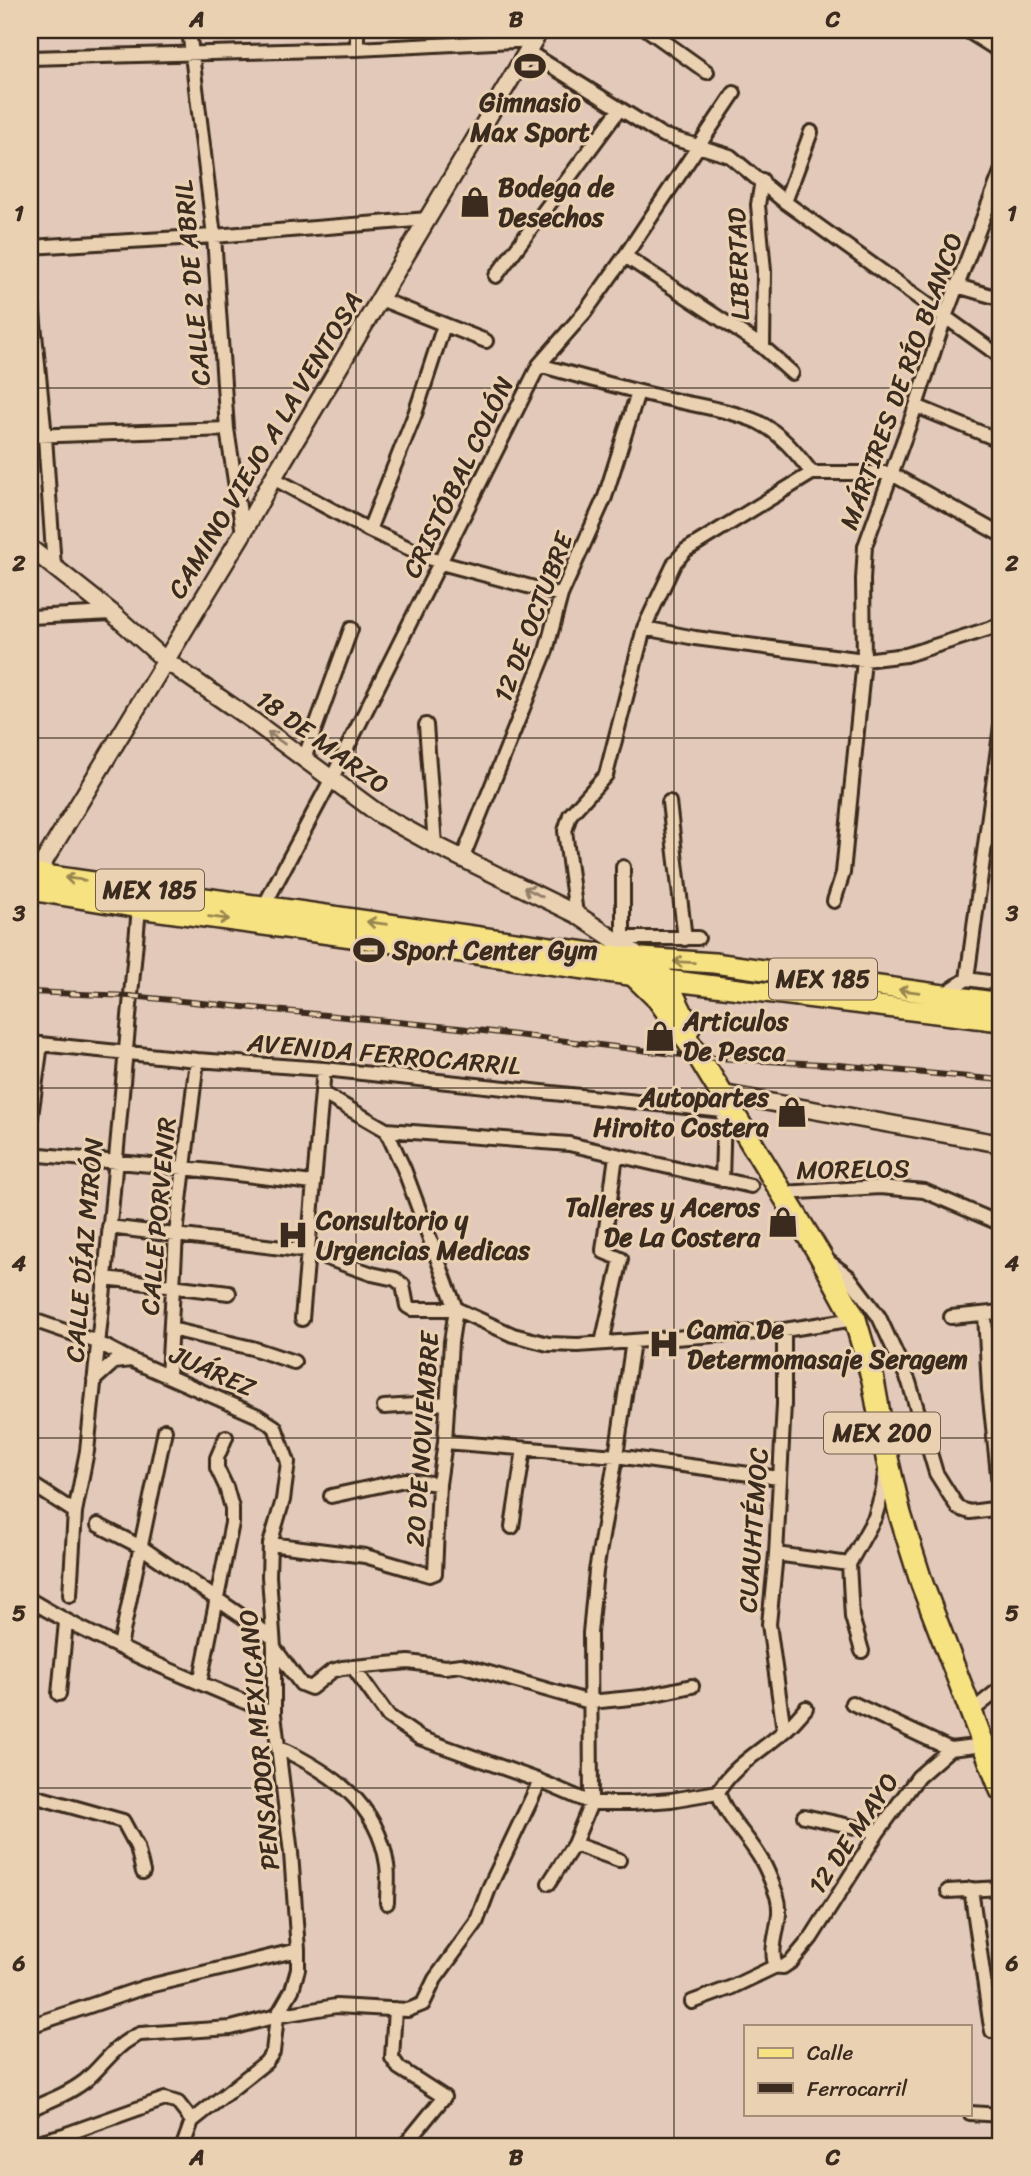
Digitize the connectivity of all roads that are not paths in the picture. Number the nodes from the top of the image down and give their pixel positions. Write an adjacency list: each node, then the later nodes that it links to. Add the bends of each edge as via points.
1 (190, 30): 8 (street, CALLE 2 DE ABRIL)
2 (357, 30): 6 (street)
3 (648, 30): 10 (street)
4 (966, 30): 7 (street)
5 (533, 40): 6 (street); 12 (street); 18 (main road, CAMINO VIEJO A LA VENTOSA)
6 (357, 49): 8 (street)
7 (1001, 52)
8 (191, 54): 9 (street); 19 (street, CALLE 2 DE ABRIL)
9 (30, 58)
10 (707, 72)
11 (734, 93): 14 (street, CRISTÓBAL COLÓN)
12 (619, 110): 14 (street, via 662,135); 22 (street)
13 (811, 132): 17 (street)
14 (698, 148): 16 (street, via 730,156); 21 (street, CRISTÓBAL COLÓN)
15 (1001, 172): 24 (street, MÁRTIRES DE RÍO BLANCO)
16 (762, 180): 17 (street); 30 (street, LIBERTAD, via 758,205 764,271)
17 (785, 202): 27 (street)
18 (428, 219): 19 (street); 26 (main road, CAMINO VIEJO A LA VENTOSA)
19 (214, 236): 20 (street); 36 (street, CALLE 2 DE ABRIL)
20 (30, 247)
21 (625, 256): 30 (street); 32 (street, CRISTÓBAL COLÓN)
22 (496, 276)
23 (30, 282): 38 (street)
24 (957, 286): 25 (street); 27 (street, MÁRTIRES DE RÍO BLANCO)
25 (995, 297)
26 (380, 299): 28 (street); 42 (main road, CAMINO VIEJO A LA VENTOSA)
27 (945, 317): 31 (street); 35 (street, MÁRTIRES DE RÍO BLANCO)
28 (444, 325): 29 (street); 43 (street)
29 (486, 341)
30 (763, 347): 33 (street)
31 (1001, 357)
32 (539, 365): 34 (street); 47 (street, CRISTÓBAL COLÓN)
33 (792, 373)
34 (638, 392): 40 (street, via 758,422 778,434); 49 (street, 12 DE OCTUBRE, via 605,497)
35 (916, 407): 39 (street); 41 (street, MÁRTIRES DE RÍO BLANCO)
36 (228, 429): 38 (street); 44 (street, CALLE 2 DE ABRIL)
37 (30, 436): 38 (street)
38 (45, 437): 48 (street)
39 (1001, 441)
40 (812, 473): 41 (street); 53 (street, via 686,550 675,562)
41 (890, 473): 45 (street); 56 (street, MÁRTIRES DE RÍO BLANCO, via 865,546)
42 (273, 478): 43 (street); 44 (main road, CAMINO VIEJO A LA VENTOSA)
43 (369, 530): 47 (street)
44 (243, 533): 55 (main road, CAMINO VIEJO A LA VENTOSA)
45 (1001, 535)
46 (30, 548): 48 (main road, 18 DE MARZO)
47 (441, 563): 49 (street); 60 (street, CRISTÓBAL COLÓN)
48 (54, 566): 50 (main road, 18 DE MARZO)
49 (561, 595): 63 (street, 12 DE OCTUBRE, via 546,651)
50 (112, 613): 51 (street); 55 (main road, 18 DE MARZO)
51 (30, 617)
52 (1001, 625): 56 (street, via 906,655)
53 (644, 628): 56 (street); 69 (street, via 606,775 570,815 565,831)
54 (351, 629): 59 (street)
55 (165, 660): 59 (main road, 18 DE MARZO, one-way to 55); 65 (main road, CAMINO VIEJO A LA VENTOSA)
56 (864, 660): 66 (street, MÁRTIRES DE RÍO BLANCO, via 843,873)
57 (426, 725): 62 (street)
58 (1001, 726): 74 (street)
59 (304, 759): 60 (main road, 18 DE MARZO)
60 (331, 780): 62 (main road, 18 DE MARZO, via 393,823); 67 (street, CRISTÓBAL COLÓN)
61 (669, 802): 71 (street, via 691,938)
62 (435, 845): 63 (main road, 18 DE MARZO)
63 (463, 857): 69 (main road, 18 DE MARZO, one-way to 63)
64 (623, 867): 71 (street)
65 (33, 875): 67 (main road, MEX 185, one-way to 65); 68 (main road, MEX 185)
66 (834, 901)
67 (264, 906): 70 (main road, MEX 185)
68 (139, 908): 70 (main road, MEX 185, one-way to 70); 80 (street, CALLE DÍAZ MIRÓN)
69 (576, 914): 71 (main road, 18 DE MARZO)
70 (318, 923): 71 (main road, MEX 185, one-way to 70); 72 (main road, MEX 185)
71 (617, 944): 72 (highway, MEX 200)
72 (638, 967): 73 (highway, MEX 200); 76 (main road, MEX 185, one-way to 72, via 714,963); 81 (highway, MEX 200)
73 (666, 979): 78 (main road, MEX 185); 81 (highway, MEX 200)
74 (967, 979): 75 (street); 76 (street)
75 (1001, 984)
76 (941, 996): 77 (main road, MEX 185)
77 (1001, 1003)
78 (1001, 1021)
79 (35, 1044): 80 (street, AVENIDA FERROCARRIL); 86 (street)
80 (125, 1054): 82 (street, AVENIDA FERROCARRIL); 91 (street, CALLE DÍAZ MIRÓN)
81 (699, 1057): 85 (highway, MEX 200)
82 (197, 1060): 83 (street, AVENIDA FERROCARRIL); 92 (street, CALLE PORVENIR)
83 (324, 1069): 84 (street); 85 (street, AVENIDA FERROCARRIL)
84 (322, 1093): 87 (street); 94 (street)
85 (727, 1106): 88 (main road); 93 (street); 96 (highway, MEX 200)
86 (30, 1124)
87 (386, 1130): 90 (street, via 569,1144); 105 (street, 20 DE NOVIEMBRE)
88 (1001, 1144)
89 (30, 1154): 91 (street)
90 (616, 1156): 93 (street); 116 (street, via 603,1250 621,1259)
91 (115, 1161): 92 (street); 98 (street, CALLE DÍAZ MIRÓN)
92 (184, 1168): 94 (street); 99 (street, CALLE PORVENIR)
93 (722, 1180): 95 (street)
94 (313, 1183): 100 (street)
95 (751, 1186)
96 (783, 1193): 97 (street, MORELOS, via 880,1187 924,1191); 101 (highway, MEX 200)
97 (1001, 1224)
98 (109, 1227): 99 (street, 20 DE NOVIEMBRE); 102 (street, CALLE DÍAZ MIRÓN)
99 (176, 1234): 100 (street, 20 DE NOVIEMBRE); 103 (street, CALLE PORVENIR)
100 (307, 1251): 105 (street, 20 DE NOVIEMBRE, via 395,1279 412,1309); 111 (street)
101 (820, 1255): 110 (highway, MEX 200); 134 (street, via 849,1277 879,1317 909,1382 936,1473 957,1508 970,1512)
102 (105, 1278): 103 (street); 115 (street, CALLE DÍAZ MIRÓN)
103 (172, 1286): 104 (street); 112 (street, CALLE PORVENIR)
104 (229, 1293)
105 (456, 1309): 116 (street, 20 DE NOVIEMBRE, via 513,1335 548,1344); 121 (street, 20 DE NOVIEMBRE)
106 (1001, 1312): 107 (street)
107 (985, 1314): 108 (street); 134 (street)
108 (951, 1317)
109 (30, 1318): 115 (street, JUÁREZ)
110 (855, 1318): 113 (street, 20 DE NOVIEMBRE); 129 (highway, MEX 200, via 873,1380)
111 (302, 1319)
112 (171, 1329): 118 (street); 119 (street, CALLE PORVENIR)
113 (784, 1330): 114 (street, 20 DE NOVIEMBRE); 130 (street, CUAUHTÉMOC)
114 (633, 1341): 116 (street, 20 DE NOVIEMBRE); 128 (street)
115 (97, 1342): 117 (street, JUÁREZ); 120 (street, CALLE DÍAZ MIRÓN)
116 (602, 1343)
117 (131, 1360): 119 (street, JUÁREZ); 120 (street, JUÁREZ, via 114,1362)
118 (294, 1362)
119 (168, 1376): 123 (street, JUÁREZ)
120 (94, 1380): 135 (street, CALLE DÍAZ MIRÓN)
121 (448, 1403): 122 (street); 126 (street, 20 DE NOVIEMBRE)
122 (384, 1407)
123 (275, 1427): 138 (street, PENSADOR MEXICANO, via 288,1462)
124 (165, 1430): 139 (street)
125 (226, 1437): 143 (street, via 217,1468 232,1508 232,1523)
126 (445, 1442): 127 (street); 132 (street, 20 DE NOVIEMBRE)
127 (524, 1449): 128 (street); 137 (street)
128 (616, 1456): 130 (street); 154 (street, via 594,1593)
129 (887, 1458): 141 (street, via 879,1506); 157 (highway, MEX 200, via 922,1584)
130 (779, 1478): 140 (street, CUAUHTÉMOC)
131 (30, 1483): 135 (street)
132 (439, 1484): 133 (street, via 404,1480); 138 (street, 20 DE NOVIEMBRE, via 435,1573 430,1575 365,1556)
133 (331, 1496)
134 (1001, 1505)
135 (75, 1512): 142 (street, CALLE DÍAZ MIRÓN)
136 (98, 1525): 139 (street)
137 (512, 1527)
138 (270, 1544): 146 (street, PENSADOR MEXICANO)
139 (141, 1547): 143 (street); 147 (street)
140 (776, 1554): 141 (street); 159 (street, CUAUHTÉMOC, via 769,1624)
141 (849, 1564): 148 (street, via 852,1617)
142 (70, 1595)
143 (216, 1598): 146 (street); 150 (street)
144 (30, 1600): 145 (street)
145 (66, 1622): 147 (street); 153 (street)
146 (273, 1643): 149 (street, via 305,1687 311,1688 332,1671); 158 (street, PENSADOR MEXICANO)
147 (120, 1646): 150 (street)
148 (862, 1651)
149 (353, 1667): 154 (street, via 409,1662 468,1666); 163 (street, via 388,1716 419,1738)
150 (200, 1683): 158 (street)
151 (692, 1686): 154 (street)
152 (1001, 1688): 157 (street)
153 (59, 1694)
154 (590, 1702): 167 (street)
155 (852, 1703): 162 (street)
156 (806, 1708): 159 (street)
157 (972, 1711): 160 (highway, MEX 200)
158 (274, 1714): 161 (street, PENSADOR MEXICANO)
159 (785, 1731): 165 (street, via 738,1766)
160 (985, 1745): 162 (street); 164 (highway, MEX 200)
161 (278, 1747): 177 (street, via 317,1766 348,1789 373,1822 387,1865); 178 (street, PENSADOR MEXICANO)
162 (950, 1749): 169 (street, 12 DE MAYO, via 918,1777)
163 (540, 1781): 167 (street); 181 (street, via 465,1941 435,1979 423,2004)
164 (1001, 1790)
165 (718, 1792): 167 (street, via 671,1800); 179 (street, via 762,1861 778,1899 772,1957)
166 (30, 1795): 172 (street, via 123,1821)
167 (591, 1802): 170 (street)
168 (804, 1815): 169 (street)
169 (878, 1832): 179 (street, 12 DE MAYO, via 811,1938 792,1961 783,1968)
170 (574, 1844): 171 (street); 173 (street)
171 (619, 1860)
172 (143, 1872)
173 (549, 1883)
174 (1001, 1888): 175 (street)
175 (971, 1889): 176 (street); 184 (street, via 992,2031)
176 (948, 1891)
177 (387, 1903)
178 (298, 1950): 182 (street, PENSADOR MEXICANO, via 292,1990); 183 (street, via 145,1987)
179 (776, 1966): 180 (street, 12 DE MAYO)
180 (692, 2001)
181 (395, 2009): 182 (street, via 336,2006); 191 (street, via 392,2058 399,2068 444,2097)
182 (277, 2016): 185 (street, via 231,2028 129,2038 86,2080); 188 (street, via 273,2052 267,2062)
183 (30, 2026)
184 (1001, 2031)
185 (30, 2109)
186 (972, 2113): 187 (street)
187 (1001, 2115)
188 (192, 2121): 189 (street, via 178,2103 165,2099); 190 (street)
189 (30, 2144)
190 (183, 2146)
191 (404, 2146)

